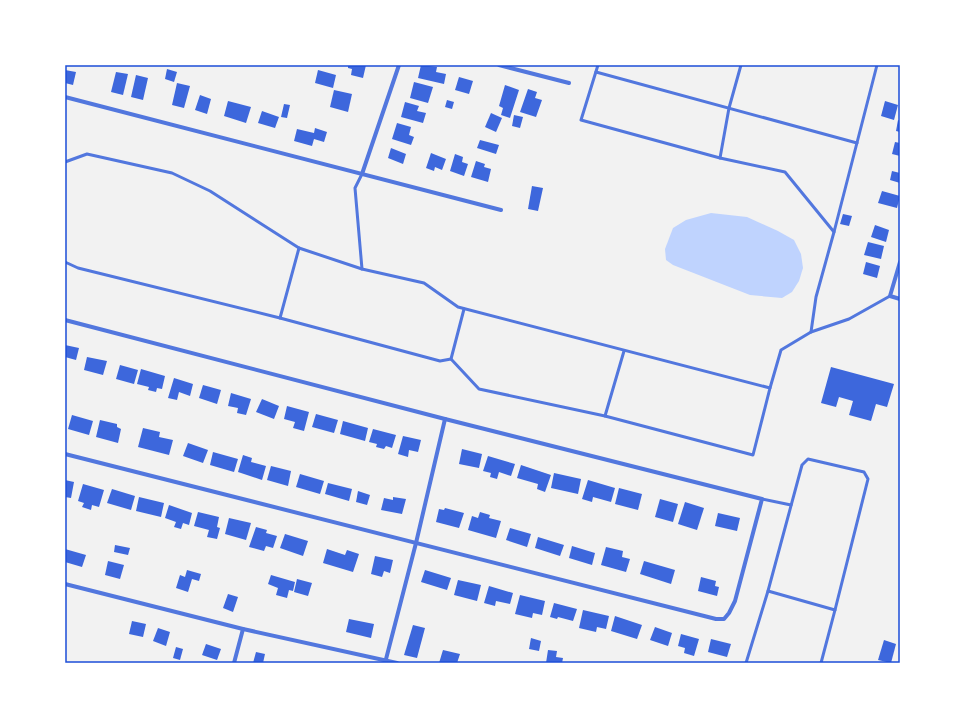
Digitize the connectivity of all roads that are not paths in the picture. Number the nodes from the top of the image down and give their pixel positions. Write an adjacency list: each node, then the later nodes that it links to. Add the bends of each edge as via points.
1 (399, 65): 13 (street)
2 (500, 65): 7 (street)
3 (598, 65): 6 (lane)
4 (741, 65): 9 (lane)
5 (877, 65): 10 (lane)
6 (596, 72): 9 (lane); 11 (lane, via 581,120)
7 (569, 83)
8 (65, 97): 13 (street)
9 (729, 108): 10 (lane); 11 (lane)
10 (857, 143): 15 (lane)
11 (720, 158): 15 (lane, via 785,172)
12 (65, 162): 16 (lane, via 87,154 172,173 210,191)
13 (362, 174): 14 (street); 19 (lane, via 355,188)
14 (501, 210)
15 (834, 232): 25 (lane, via 816,297)
16 (299, 248): 19 (lane); 23 (lane)
17 (65, 262): 23 (lane, via 78,268)
18 (900, 262): 20 (street)
19 (362, 269): 22 (lane, via 424,283)
20 (890, 296): 21 (street); 25 (lane, via 849,319)
21 (900, 299)
22 (464, 309): 26 (lane); 27 (lane)
23 (280, 318): 27 (lane, via 440,361)
24 (65, 320): 30 (street)
25 (811, 332): 28 (lane, via 781,350)
26 (624, 351): 28 (lane); 29 (lane)
27 (450, 359): 29 (lane, via 479,389)
28 (770, 388): 29 (lane, via 753,455)
29 (605, 416)
30 (445, 419): 32 (street); 34 (street)
31 (65, 454): 34 (street)
32 (762, 499): 33 (lane); 34 (street, via 735,601 724,618 716,619)
33 (791, 505): 36 (lane); 37 (lane, via 802,465 808,459 864,472 868,479)
34 (416, 543): 39 (street)
35 (65, 584): 38 (street)
36 (768, 591): 37 (lane); 42 (lane)
37 (836, 610): 43 (lane)
38 (243, 629): 39 (street); 40 (street)
39 (385, 662): 41 (street)
40 (234, 663)
41 (397, 663)
42 (746, 663)
43 (821, 663)

